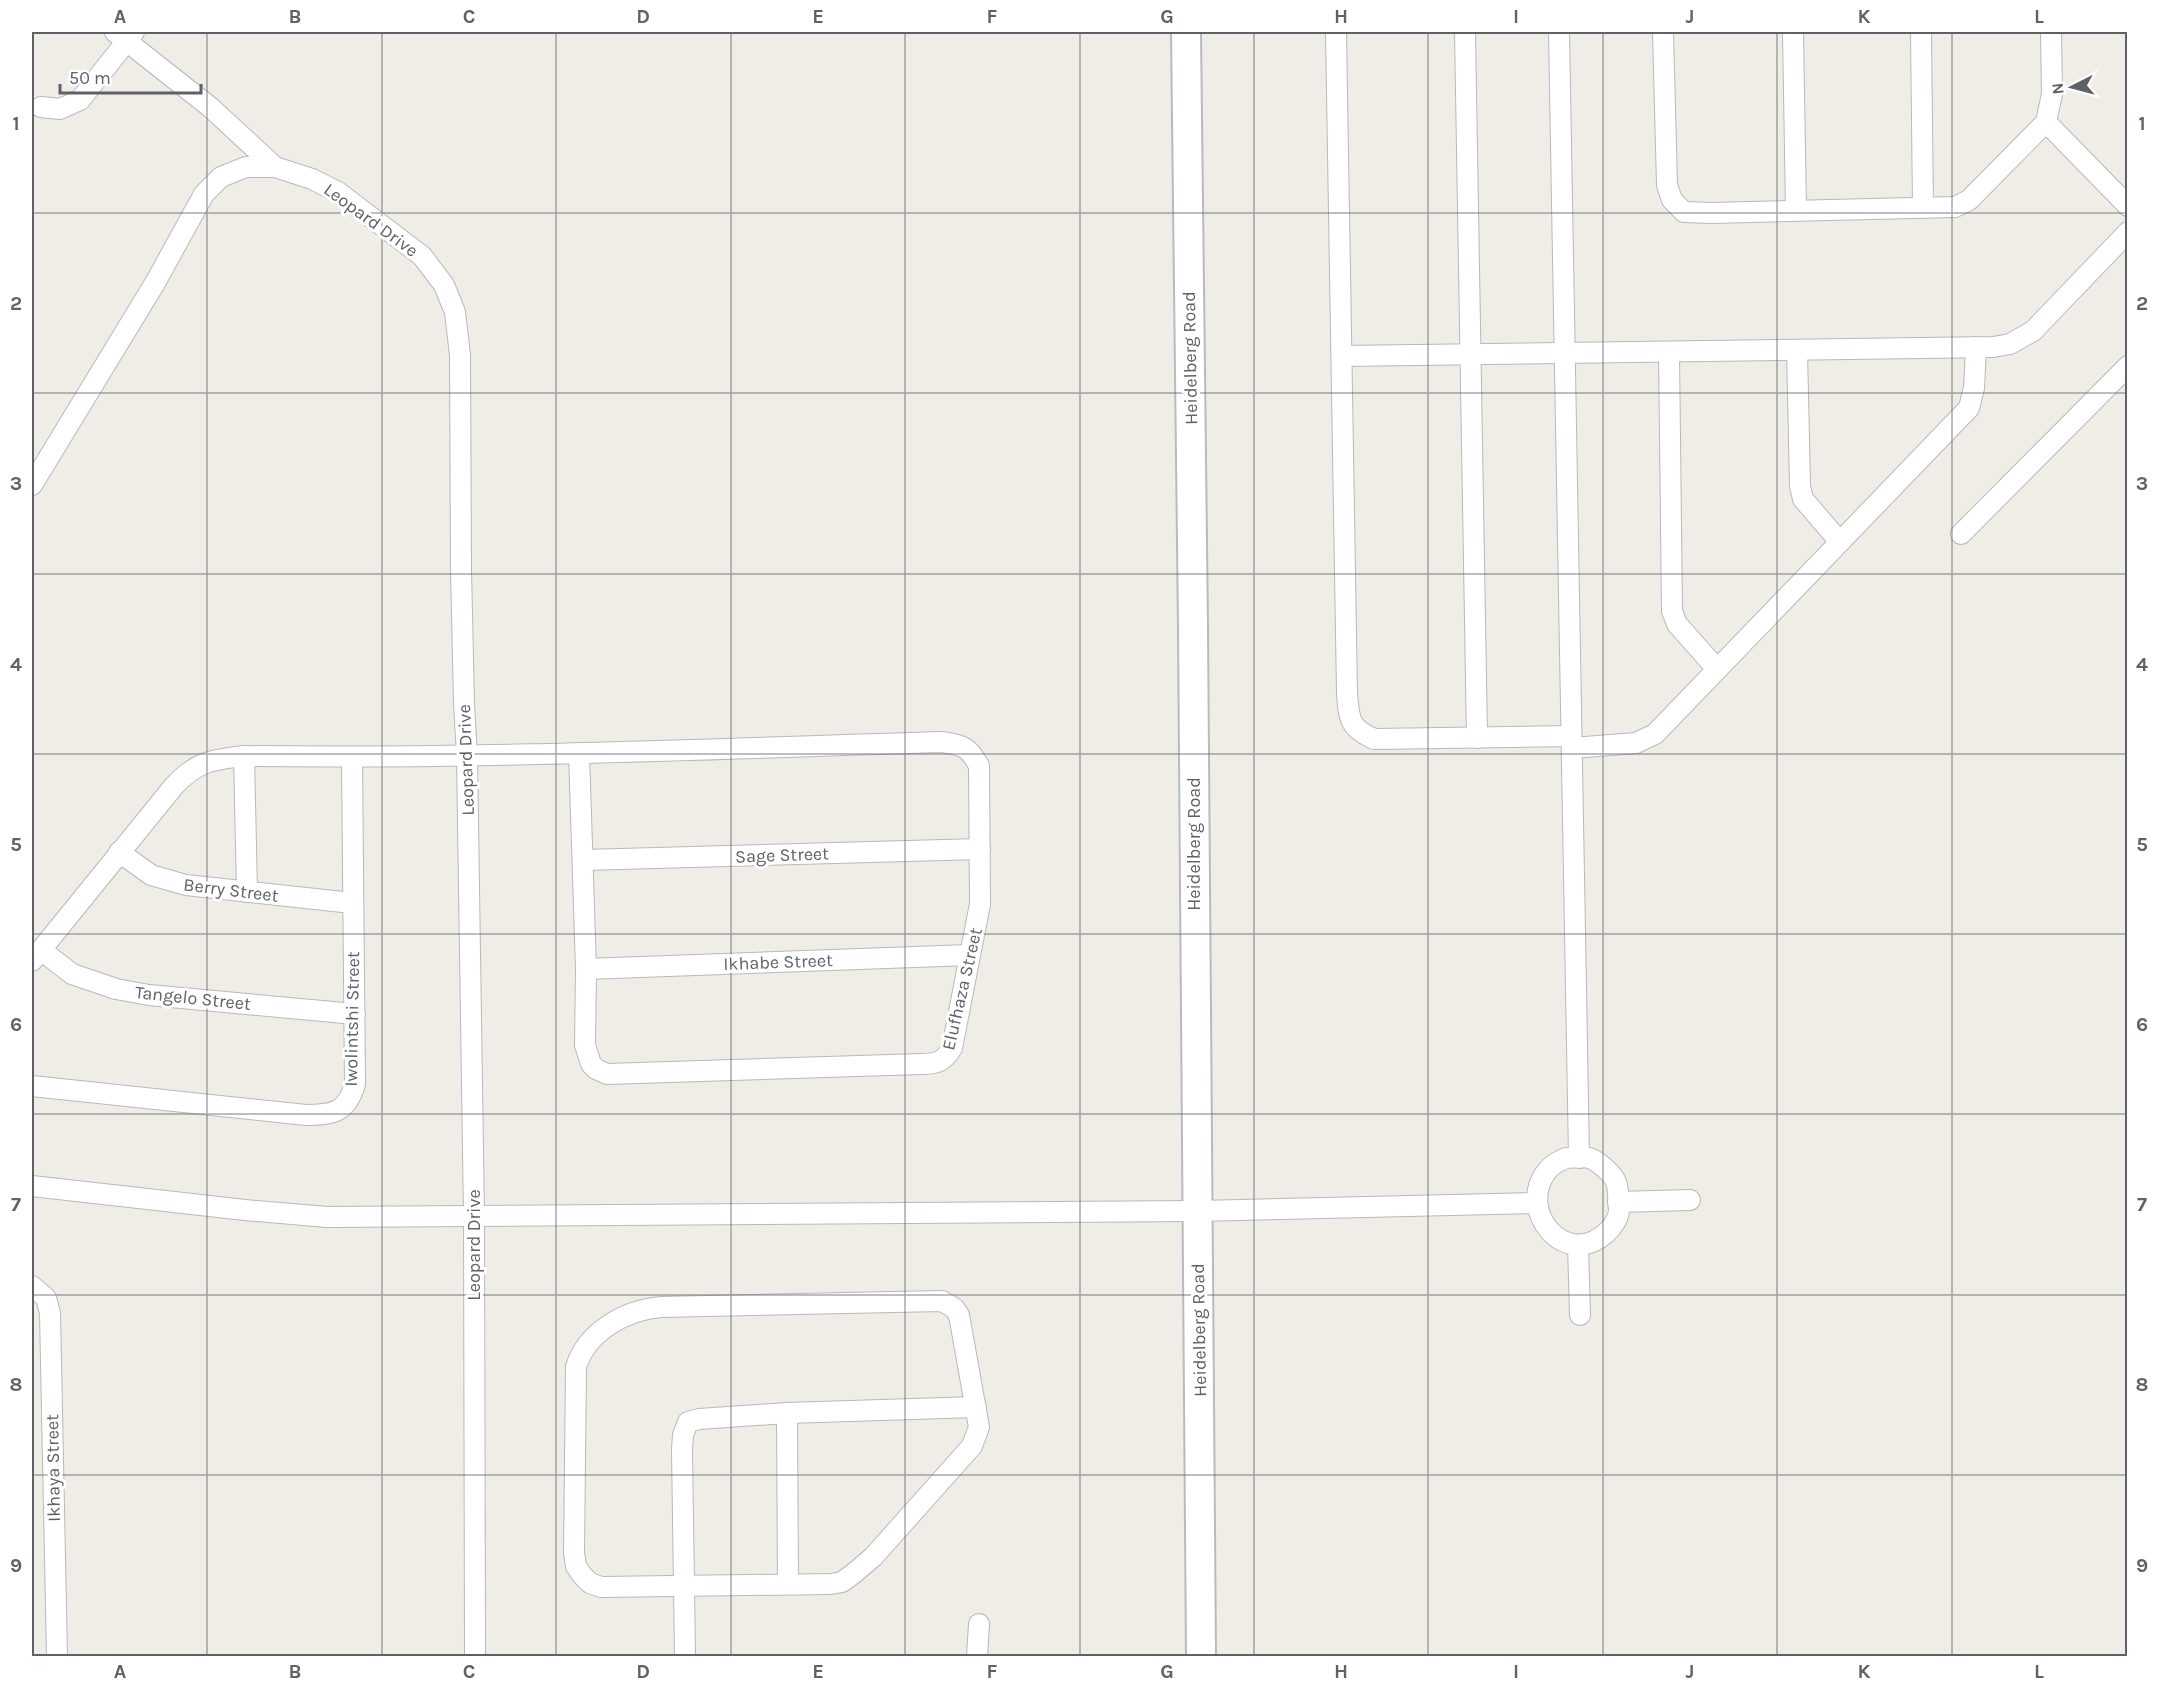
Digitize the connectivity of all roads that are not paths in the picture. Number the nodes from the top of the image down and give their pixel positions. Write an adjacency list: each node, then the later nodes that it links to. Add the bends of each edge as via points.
1 (1186, 32): 49 (main road, Heidelberg Road)
2 (1336, 32): 22 (street)
3 (1465, 32): 21 (street)
4 (1559, 32): 20 (street)
5 (1663, 32): 15 (street, via 1666,185 1672,200 1684,212)
6 (1792, 32): 15 (street)
7 (1921, 32): 14 (street)
8 (2051, 32): 11 (street, via 2052,94)
9 (125, 34): 10 (street, via 80,100 60,109); 12 (street, Leopard Drive)
10 (41, 107)
11 (2046, 122): 13 (street); 14 (street, via 1969,200 1955,207)
12 (275, 167): 24 (street, via 246,167 221,177 204,194 155,283); 32 (street, Leopard Drive, via 338,192 422,256 444,285 455,312 460,356)
13 (2127, 206)
14 (1923, 208): 15 (street)
15 (1796, 211)
16 (2127, 232): 17 (street, via 2033,331 2010,344)
17 (1977, 347): 18 (street); 26 (street, via 1969,408)
18 (1797, 350): 19 (street); 26 (street, via 1801,493)
19 (1669, 352): 20 (street); 27 (street, via 1672,611 1677,624)
20 (1564, 354): 21 (street); 29 (street)
21 (1470, 355): 22 (street); 28 (street)
22 (1342, 356): 28 (street, via 1349,716 1358,732 1374,739)
23 (2127, 366): 25 (street)
24 (32, 485)
25 (1961, 534)
26 (1839, 542): 27 (street)
27 (1716, 668): 29 (street, via 1655,734 1636,743)
28 (1477, 738): 29 (street)
29 (1572, 742): 44 (street)
30 (579, 753): 32 (street, Elufhaza Street); 34 (street, Elufhaza Street, via 959,744 971,751 980,766); 36 (street, Elufhaza Street)
31 (244, 756): 33 (street); 35 (street, via 196,766 185,774); 37 (street)
32 (467, 756): 33 (street); 50 (street, Leopard Drive)
33 (351, 758): 38 (street, Iwolintshi Street)
34 (980, 849): 36 (street, Sage Street); 39 (street, Elufhaza Street, via 981,904)
35 (119, 852): 37 (street, Berry Street, via 151,875 169,881); 40 (street)
36 (584, 860): 41 (street, Elufhaza Street)
37 (248, 892): 38 (street, Berry Street)
38 (352, 903): 42 (street, Iwolintshi Street)
39 (970, 955): 41 (street, Ikhabe Street); 41 (street, Elufhaza Street, via 952,1048 937,1064 910,1065 607,1074 596,1069 586,1054)
40 (36, 956): 42 (street, Tangelo Street, via 72,974 149,995)
41 (586, 969)
42 (355, 1014): 43 (street, Iwolintshi Street, via 355,1084 350,1099 334,1113 270,1113)
43 (32, 1086)
44 (1579, 1158): 47 (street, via 1590,1158 1617,1182); 48 (street, via 1566,1158 1548,1168 1539,1182)
45 (32, 1185): 50 (street, via 292,1215)
46 (1690, 1200): 47 (street)
47 (1618, 1202): 51 (street, via 1619,1215 1610,1230 1597,1241)
48 (1538, 1203): 49 (street); 51 (street, via 1544,1226 1556,1239)
49 (1198, 1211): 50 (street); 63 (main road, Heidelberg Road)
50 (474, 1215): 60 (street, Leopard Drive)
51 (1578, 1245): 53 (street)
52 (32, 1286): 59 (street, Ikhaya Street, via 46,1298 50,1313)
53 (1580, 1315)
54 (976, 1407): 55 (street); 56 (street, via 979,1427 972,1446 873,1557 842,1582); 57 (street, via 958,1315 942,1300 661,1307 635,1310 623,1316 590,1341 576,1367 576,1566 590,1583 601,1587)
55 (787, 1413): 56 (street); 57 (street, via 688,1422 682,1449)
56 (788, 1583): 57 (street)
57 (684, 1587): 61 (street)
58 (979, 1624): 62 (street)
59 (57, 1656)
60 (475, 1656)
61 (685, 1656)
62 (977, 1656)
63 (1201, 1656)

